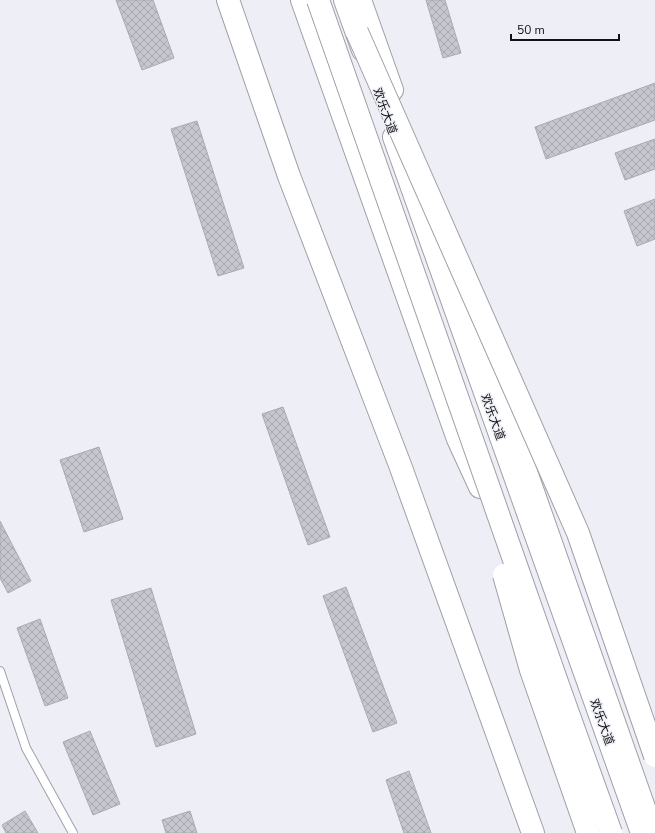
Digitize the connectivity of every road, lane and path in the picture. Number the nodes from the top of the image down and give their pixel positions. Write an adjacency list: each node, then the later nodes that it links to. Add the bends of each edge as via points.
1 (228, 0): 11 (main road, via 289,176 400,465)
2 (302, 0): 14 (main road, 欢乐大道, via 458,439 562,670)
3 (318, 0): 7 (main road, bridge)
4 (345, 0): 6 (main road, 欢乐大道)
5 (360, 0): 16 (main road, 欢乐大道)
6 (357, 32): 9 (main road, bridge, via 578,533); 15 (main road, 欢乐大道, bridge)
7 (440, 349): 12 (main road, bridge, via 531,670); 13 (main road, bridge)
8 (0, 671): 10 (lane, via 26,748)
9 (655, 756)
10 (73, 833)
11 (533, 833)
12 (588, 833)
13 (611, 833)
14 (619, 833)
15 (642, 833)
16 (654, 833)

